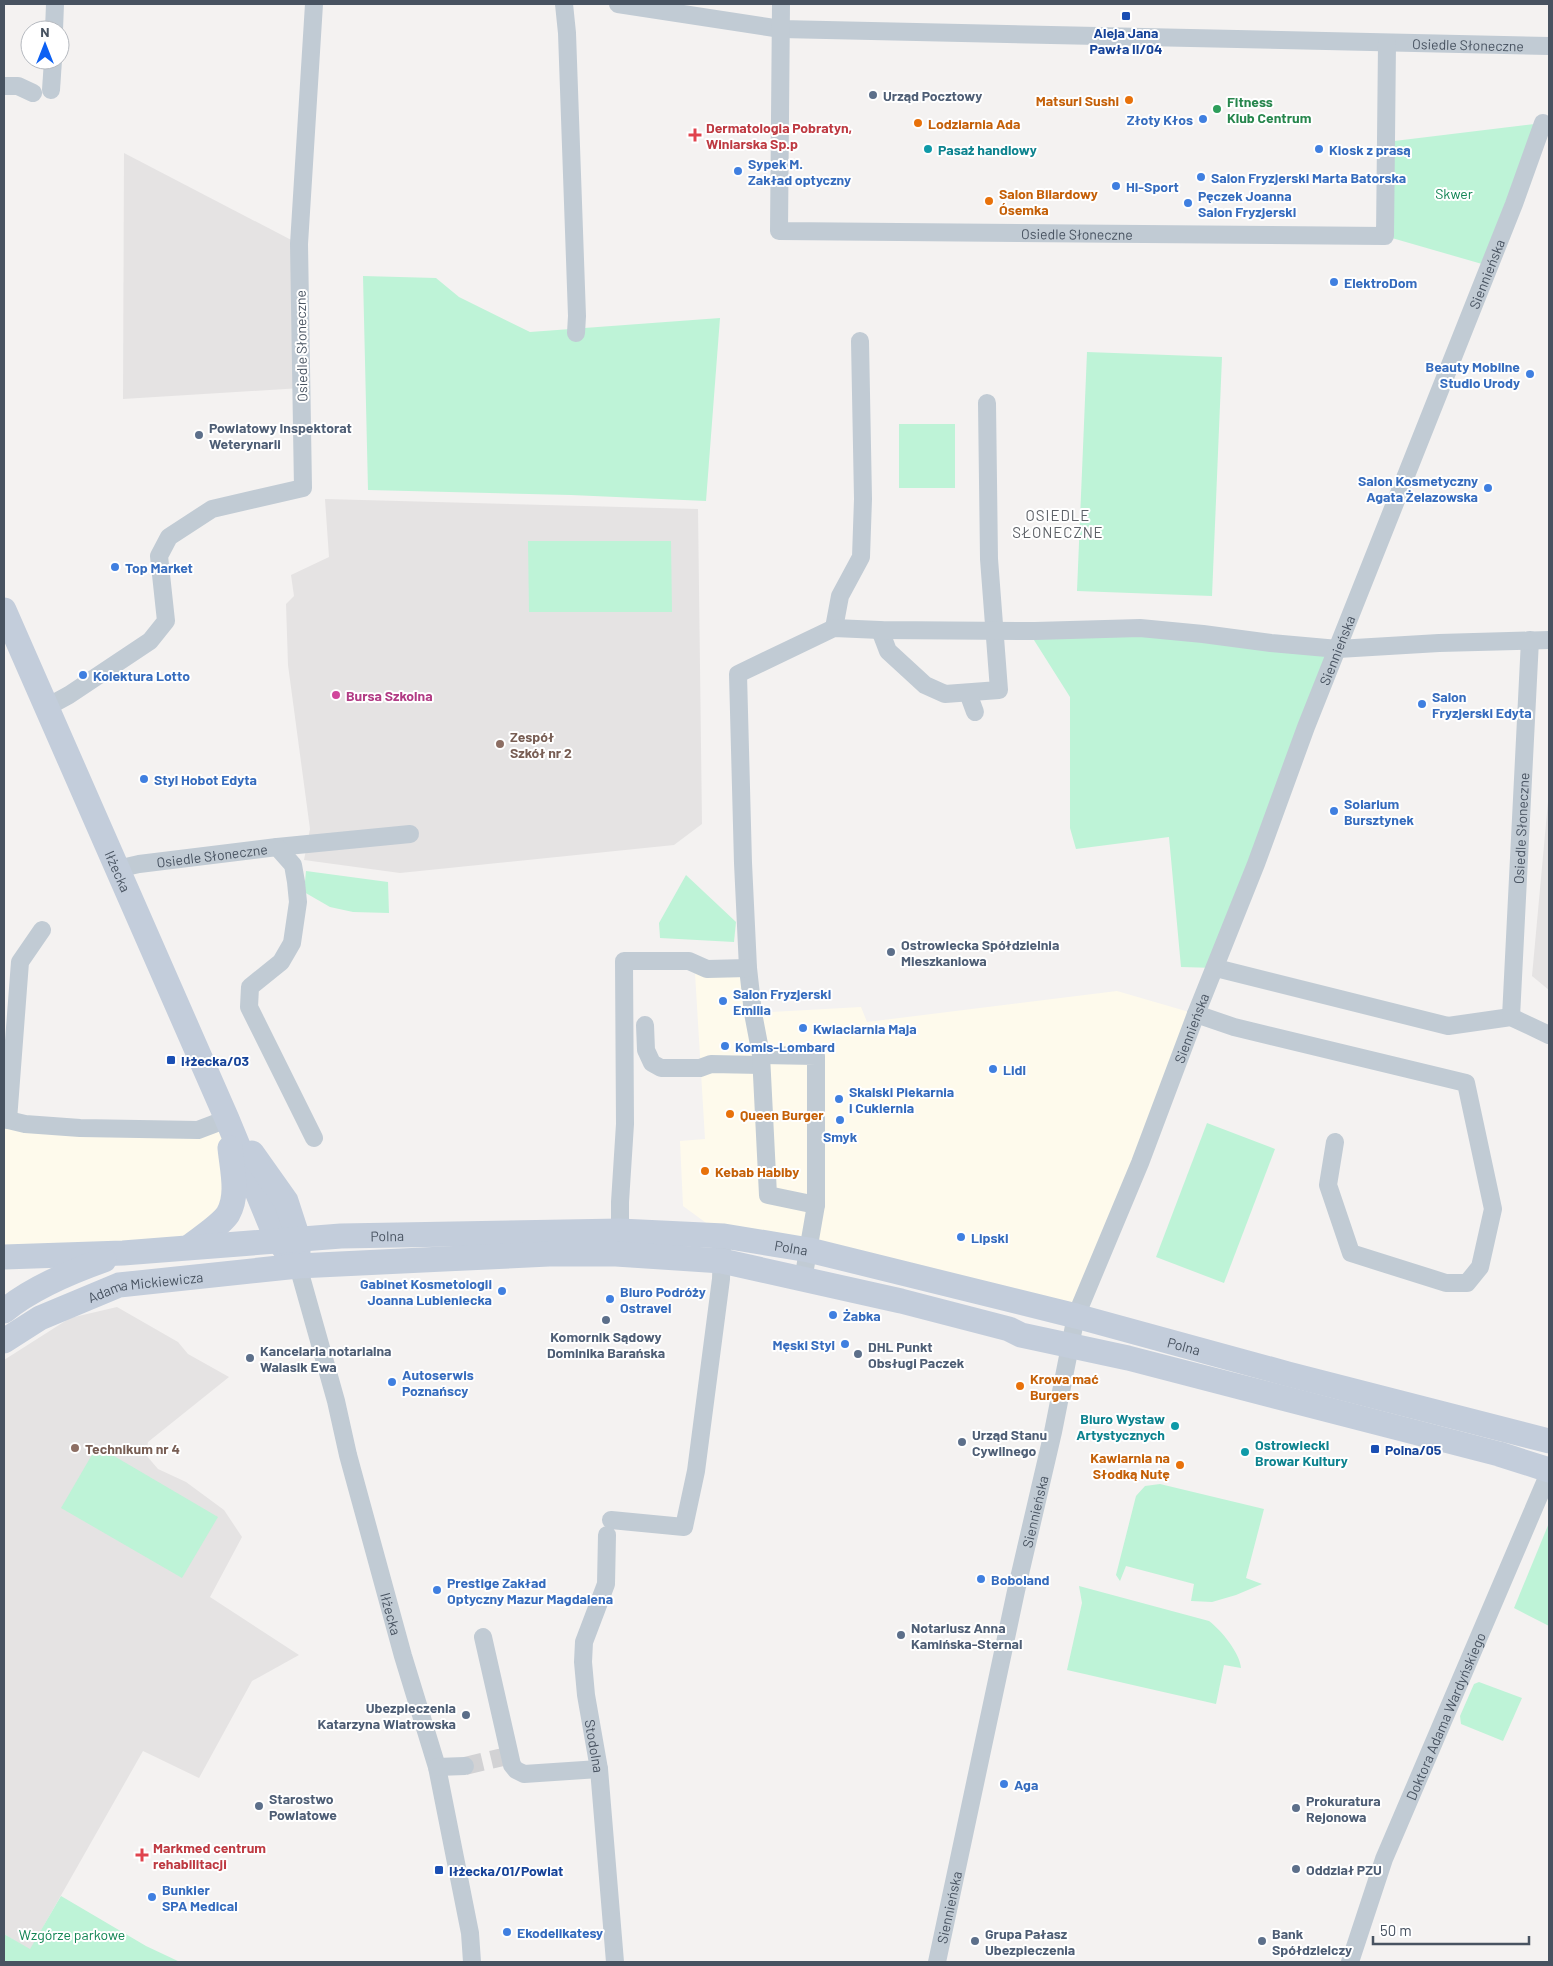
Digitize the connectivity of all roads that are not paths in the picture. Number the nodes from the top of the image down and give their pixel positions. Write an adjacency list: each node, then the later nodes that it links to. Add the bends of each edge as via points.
1 (55, 4): 6 (street)
2 (314, 4): 26 (street, Osiedle Słoneczne, via 299,244 303,488 212,508 169,537 159,556 166,622 150,641 70,695)
3 (564, 4): 15 (street)
4 (618, 4): 7 (street, Osiedle Słoneczne)
5 (781, 4): 7 (street, Osiedle Słoneczne)
6 (54, 20)
7 (781, 29): 8 (street, Osiedle Słoneczne); 8 (street, Osiedle Słoneczne, via 780,231 1385,236)
8 (1387, 43): 9 (street, Osiedle Słoneczne)
9 (1549, 46)
10 (52, 70): 12 (street)
11 (4, 86): 13 (street, via 18,86)
12 (51, 90)
13 (33, 93)
14 (1543, 123): 24 (street, Siennieńska)
15 (576, 333)
16 (860, 341): 19 (street, via 863,499 860,557 840,596)
17 (987, 403): 21 (street, via 989,559)
18 (6, 620): 26 (street, Iłżecka)
19 (834, 628): 20 (street); 32 (street, via 738,674)
20 (880, 630): 21 (street); 25 (street, via 888,651 925,685 945,694)
21 (994, 630): 24 (street, via 1140,628); 25 (street, via 999,690)
22 (1530, 640): 23 (street); 24 (street); 35 (street, Osiedle Słoneczne)
23 (1549, 640)
24 (1338, 649): 33 (street, Siennieńska)
25 (968, 693): 27 (street)
26 (46, 707): 30 (street, Iłżecka)
27 (975, 712)
28 (410, 834): 29 (street)
29 (277, 847): 30 (street, Osiedle Słoneczne); 41 (street, Osiedle Słoneczne, via 292,865 296,882 298,902 292,943 281,962 250,987 249,1007)
30 (118, 869): 39 (street, Iłżecka)
31 (42, 930): 40 (street, via 20,962)
32 (748, 968): 38 (street); 44 (street, via 707,969 689,961 624,961 625,1124)
33 (1216, 968): 34 (street, Siennieńska); 35 (street, via 1448,1026)
34 (1196, 1014): 42 (street, via 1234,1027 1466,1083 1493,1209 1480,1267 1468,1283 1446,1283 1351,1254 1328,1185); 57 (street, Siennieńska, via 1140,1163)
35 (1511, 1017): 37 (street)
36 (645, 1026): 38 (street, via 646,1050 652,1064 661,1068 700,1068 711,1064)
37 (1549, 1035)
38 (761, 1060): 43 (street, via 768,1194); 43 (street, via 816,1056)
39 (227, 1118): 40 (street, via 198,1130 80,1128); 46 (street, Iłżecka); 48 (street, Iłżecka, via 233,1202 227,1216)
40 (6, 1120)
41 (314, 1138)
42 (1335, 1142)
43 (816, 1205): 49 (street)
44 (620, 1231): 45 (street, Polna); 47 (street, Polna)
45 (724, 1236): 49 (street, Polna); 52 (street)
46 (288, 1239): 47 (street, Polna); 48 (street, Polna); 53 (street, Iłżecka)
47 (549, 1243): 52 (street, Polna, via 616,1254); 53 (street, Polna)
48 (189, 1247): 50 (street, Polna)
49 (808, 1250): 54 (street); 57 (street, Polna)
50 (123, 1254): 51 (street, Polna); 55 (street)
51 (7, 1257): 55 (street, Polna, via 22,1267)
52 (722, 1261): 54 (street, Polna); 66 (street, Stodolna, via 696,1471 684,1527 609,1528 606,1584 584,1642 583,1662)
53 (298, 1266): 58 (street, Adama Mickiewicza, via 119,1285); 65 (street, Iłżecka, via 403,1656)
54 (804, 1280): 60 (street, Polna, via 901,1301)
55 (36, 1290): 56 (street); 58 (street, Polna)
56 (7, 1300): 58 (street)
57 (1076, 1316): 60 (street, Siennieńska); 61 (street, Polna)
58 (40, 1318): 59 (street, Adama Mickiewicza)
59 (4, 1341)
60 (1071, 1346): 62 (street, Polna, via 1138,1360 1499,1454); 69 (street, Siennieńska)
61 (1549, 1441)
62 (1549, 1471): 70 (street, Doktora Adama Wardyńskiego, via 1384,1859)
63 (483, 1637): 66 (street, via 506,1755 516,1770 524,1774)
64 (465, 1766): 65 (street)
65 (437, 1767): 67 (street, Iłżecka, via 470,1933)
66 (599, 1769): 68 (street, Stodolna)
67 (472, 1962)
68 (614, 1962)
69 (937, 1962)
70 (1350, 1962)

